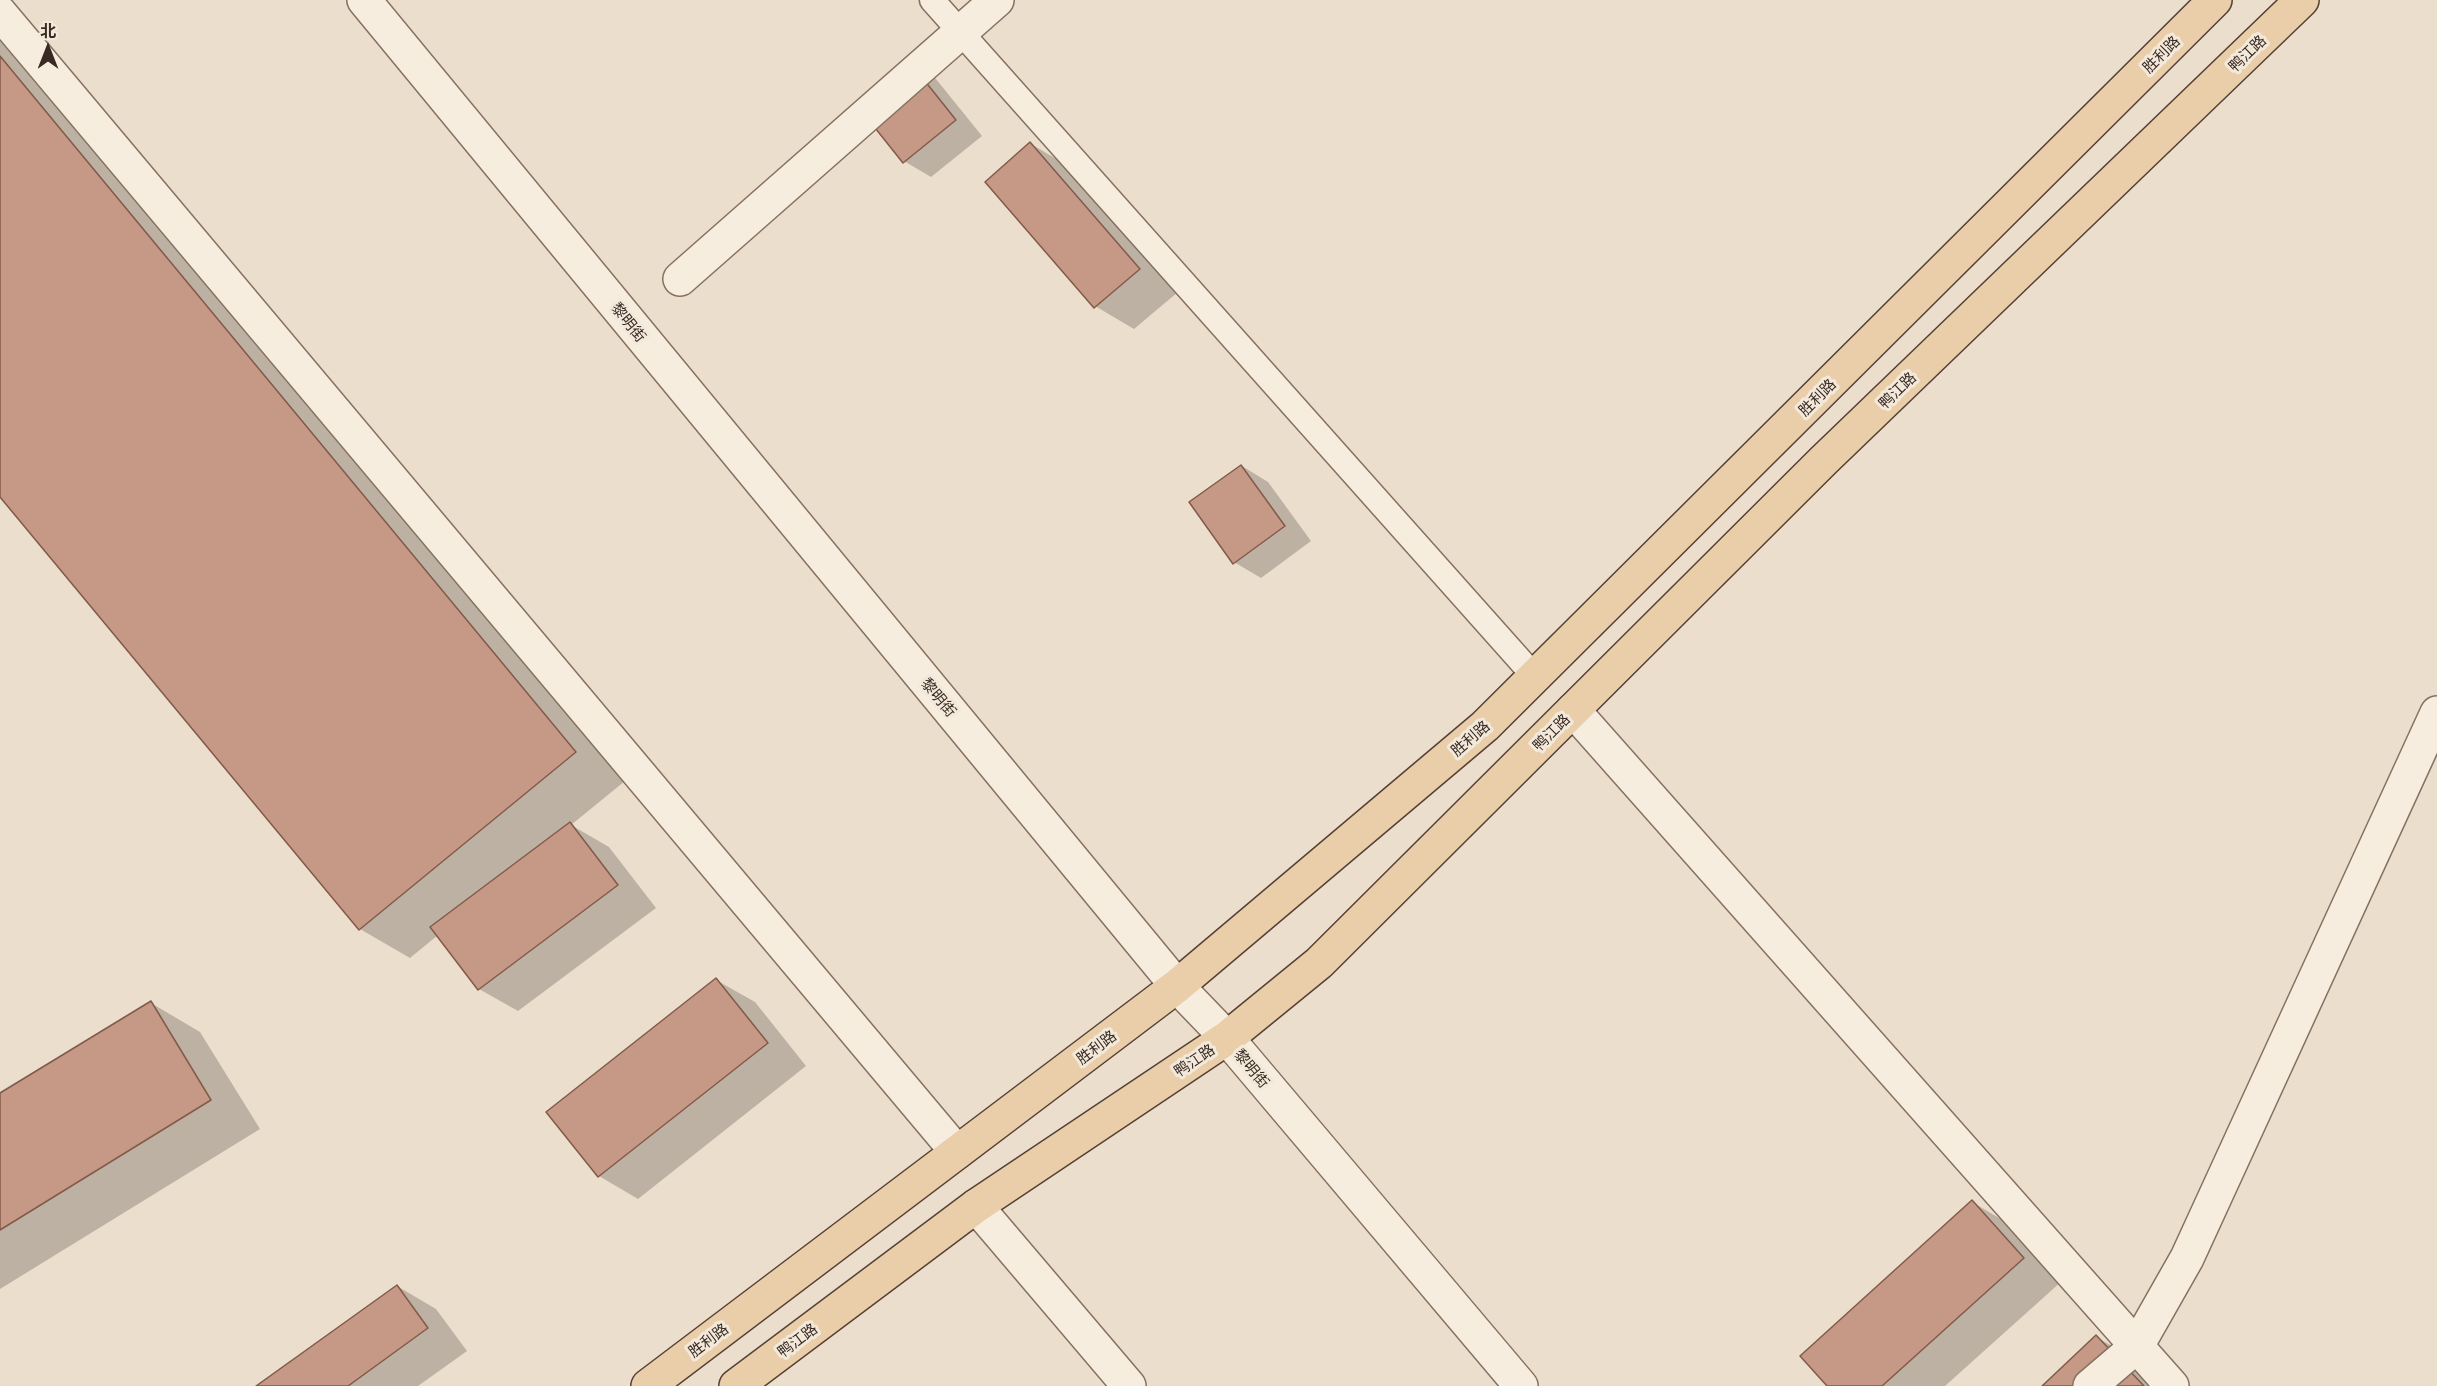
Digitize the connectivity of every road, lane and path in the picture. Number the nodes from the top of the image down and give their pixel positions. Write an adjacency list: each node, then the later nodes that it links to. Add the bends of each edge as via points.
1 (364, 0): 12 (street, 黎明街)
2 (932, 0): 7 (lane)
3 (998, 0): 7 (street)
4 (2215, 0): 9 (main road, 胜利路)
5 (2302, 0): 10 (main road, 鸭江路, via 1823,461)
6 (0, 13): 14 (street)
7 (961, 32): 8 (street); 9 (lane)
8 (680, 279)
9 (1535, 677): 12 (main road, 胜利路, via 1485,726)
10 (1574, 710): 13 (main road, 鸭江路, via 1319,963); 16 (street)
11 (2437, 713): 16 (street, via 2187,1258)
12 (1177, 986): 13 (street, 黎明街); 14 (main road, 胜利路)
13 (1227, 1038): 15 (main road, 鸭江路); 20 (street, 黎明街)
14 (957, 1152): 17 (main road, 胜利路)
15 (976, 1206): 18 (main road, 鸭江路); 19 (street)
16 (2137, 1346): 21 (street); 22 (street)
17 (648, 1386)
18 (736, 1386)
19 (1129, 1386)
20 (1521, 1386)
21 (2090, 1386)
22 (2172, 1386)

